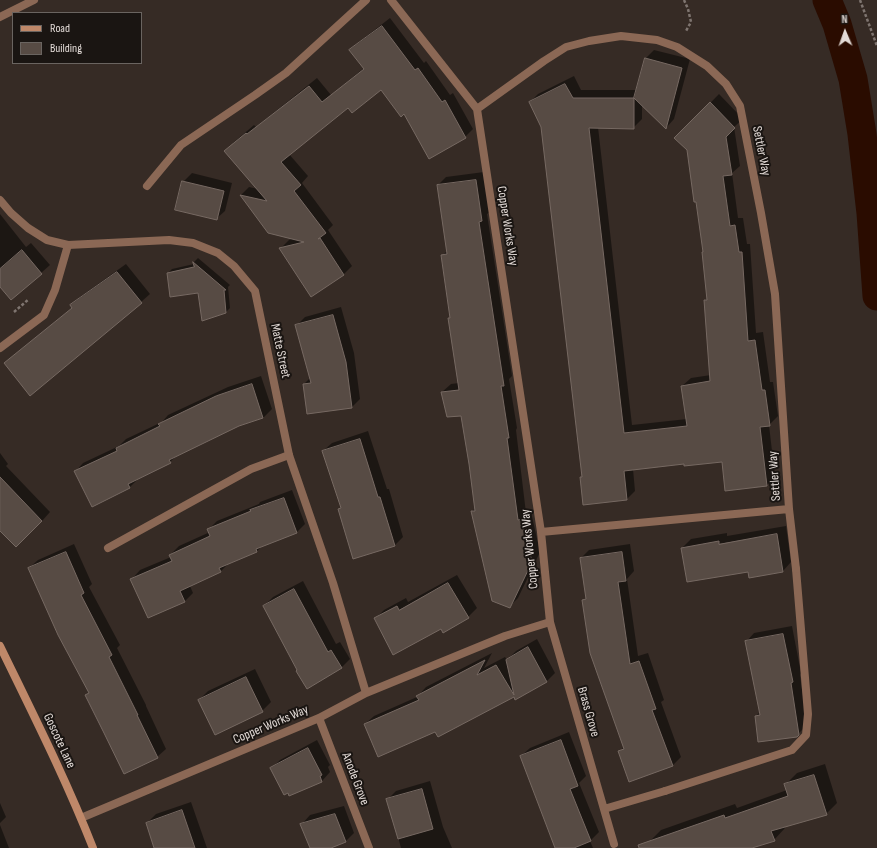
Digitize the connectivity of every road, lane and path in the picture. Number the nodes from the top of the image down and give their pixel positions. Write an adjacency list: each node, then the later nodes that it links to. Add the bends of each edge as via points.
1 (34, 0): 6 (street)
2 (366, 0): 10 (street, via 286,73 181,146)
3 (391, 0): 9 (street, Copper Works Way)
4 (684, 0): 8 (path, via 691,22)
5 (860, 0): 7 (path)
6 (0, 17)
7 (877, 46)
8 (677, 47): 9 (street, Settler Way, via 658,40 621,36 566,47); 17 (street, Settler Way, via 707,66 726,84 740,106 775,294)
9 (476, 109): 18 (street, Copper Works Way)
10 (146, 186)
11 (0, 200): 12 (street, Matte Street, via 28,228 47,240)
12 (68, 245): 15 (street, via 55,290 44,315); 16 (street, Matte Street, via 169,240 193,244 218,253 234,266 255,291)
13 (33, 296): 14 (path)
14 (11, 314)
15 (0, 348)
16 (290, 455): 19 (street, via 251,469); 22 (street, Matte Street)
17 (789, 509): 18 (street, Settler Way); 24 (street, Settler Way, via 808,714 806,735 792,750)
18 (541, 532): 20 (street, Copper Works Way)
19 (108, 548)
20 (550, 622): 22 (street, Copper Works Way, via 505,636); 24 (street, Brass Grove)
21 (0, 646): 25 (street, Goscote Lane)
22 (366, 693): 23 (street, Copper Works Way)
23 (319, 718): 25 (street, Copper Works Way); 28 (street, Anode Grove)
24 (604, 809): 26 (street, Brass Grove)
25 (81, 818): 27 (street, Goscote Lane)
26 (614, 844)
27 (93, 848)
28 (369, 848)

